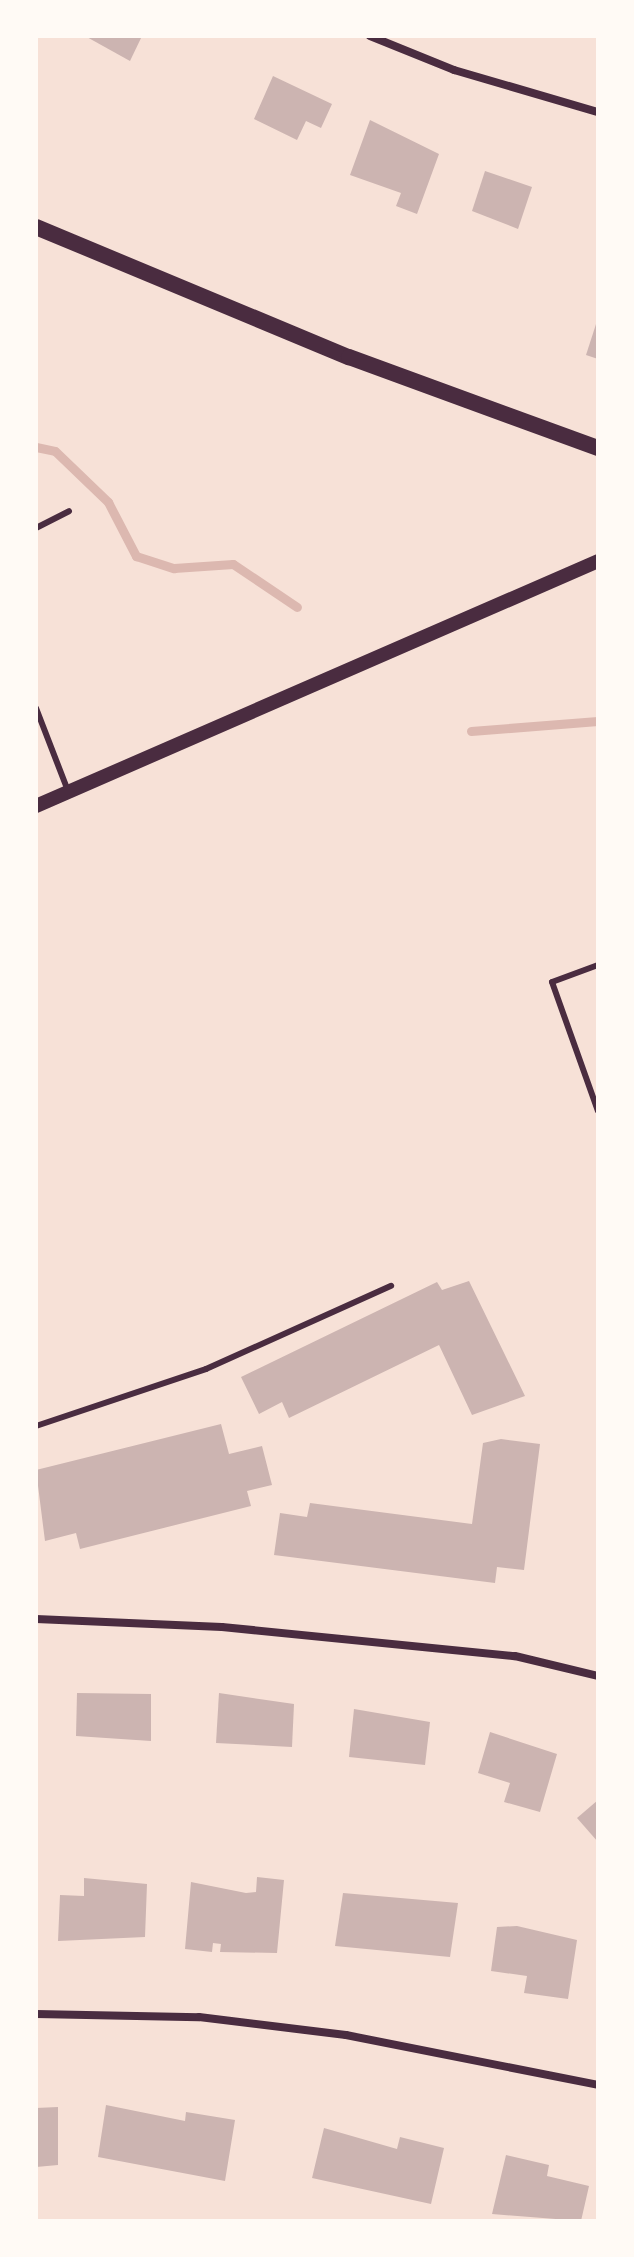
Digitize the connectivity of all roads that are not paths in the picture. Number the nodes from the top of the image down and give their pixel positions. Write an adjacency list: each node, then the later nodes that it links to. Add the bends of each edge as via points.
1 (370, 36): 2 (street, via 454,70)
2 (598, 112)
3 (36, 227): 4 (main road, via 349,357)
4 (598, 448)
5 (69, 511): 6 (lane)
6 (36, 528)
7 (598, 561): 9 (street)
8 (36, 708): 9 (lane)
9 (68, 792): 10 (street)
10 (36, 806)
11 (598, 965): 12 (lane, via 552,982)
12 (598, 1111)
13 (391, 1286): 14 (lane, via 206,1369)
14 (36, 1426)
15 (36, 1619): 16 (street, via 222,1627 500,1654)
16 (598, 1676)
17 (36, 2014): 18 (street, via 229,2021)
18 (598, 2085)

